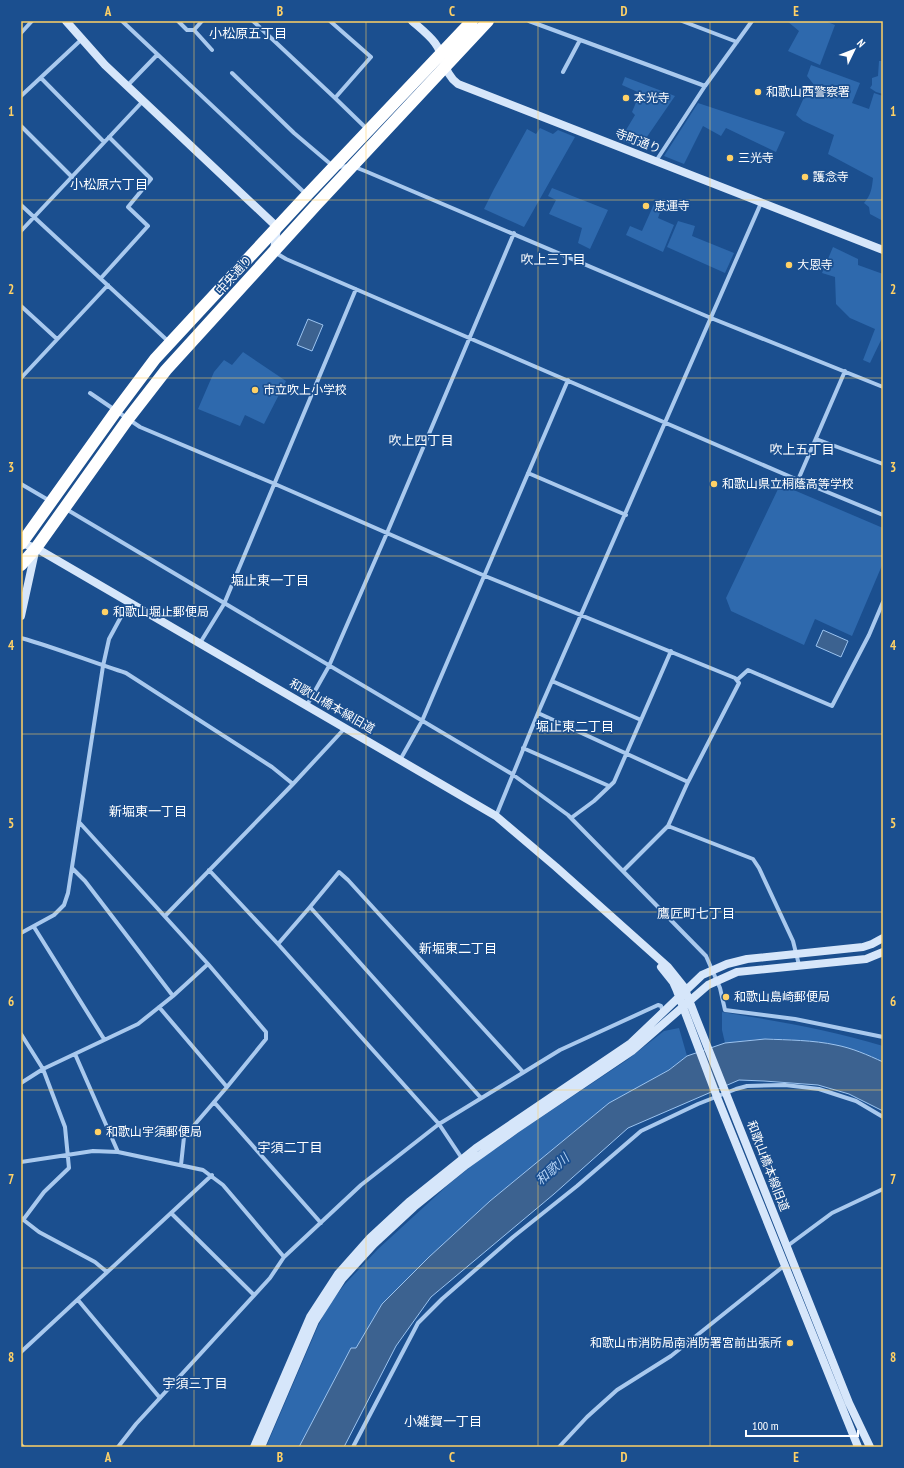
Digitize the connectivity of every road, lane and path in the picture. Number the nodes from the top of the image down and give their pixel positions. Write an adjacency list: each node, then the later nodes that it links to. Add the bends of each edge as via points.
1 (32, 21): 15 (street)
2 (66, 21): 16 (street)
3 (122, 21): 21 (street)
4 (178, 21): 14 (street, via 187,30)
5 (202, 21): 14 (street)
6 (253, 21): 29 (street)
7 (330, 21): 29 (street, via 371,57)
8 (412, 21): 20 (street, 寺町通り, via 435,42)
9 (472, 21): 20 (highway, 中央通り)
10 (488, 21): 22 (highway, 中央通り)
11 (529, 21): 17 (street)
12 (682, 21): 18 (street)
13 (752, 21): 18 (street)
14 (194, 30): 19 (street)
15 (21, 33)
16 (82, 39): 25 (street); 26 (street)
17 (580, 40): 23 (street); 27 (street)
18 (737, 42): 27 (street)
19 (212, 50)
20 (441, 54): 22 (street, 寺町通り); 32 (highway, 中央通り)
21 (157, 55): 26 (street); 39 (street)
22 (446, 66): 35 (street, 寺町通り, via 451,79 458,84); 36 (highway, 中央通り)
23 (563, 72)
24 (232, 73): 37 (street, via 294,133)
25 (41, 78): 28 (street); 34 (street)
26 (127, 86): 30 (street)
27 (704, 86): 35 (street)
28 (21, 96)
29 (335, 98): 32 (street)
30 (143, 101): 33 (street); 43 (street)
31 (21, 126): 38 (street)
32 (369, 131): 37 (highway, 中央通り)
33 (109, 136): 34 (street); 48 (street, via 151,179 128,207 148,226)
34 (104, 142): 38 (street)
35 (656, 161): 40 (street, 寺町通り)
36 (352, 166): 37 (street); 45 (street); 47 (highway, 中央通り)
37 (334, 167): 39 (highway, 中央通り)
38 (72, 176): 42 (street)
39 (307, 195): 43 (highway, 中央通り)
40 (761, 202): 46 (street, 寺町通り); 52 (street)
41 (21, 205): 42 (street)
42 (34, 217): 44 (street); 48 (street)
43 (277, 227): 47 (street); 55 (highway, 中央通り)
44 (21, 231)
45 (514, 234): 52 (street); 53 (street)
46 (883, 250)
47 (274, 251): 50 (street, via 286,259); 62 (highway, 中央通り, via 166,370)
48 (101, 278): 49 (street)
49 (108, 285): 54 (street); 55 (street)
50 (356, 289): 53 (street); 69 (street)
51 (21, 306): 54 (street)
52 (711, 318): 56 (street); 63 (street)
53 (469, 338): 58 (street); 74 (street)
54 (57, 339): 57 (street)
55 (171, 343): 61 (highway, 中央通り, via 150,365)
56 (845, 371): 59 (street); 64 (street)
57 (21, 378)
58 (568, 380): 63 (street); 66 (street)
59 (883, 387)
60 (90, 393): 61 (street)
61 (116, 411): 62 (street); 70 (highway, 中央通り)
62 (128, 418): 69 (street, via 140,427); 71 (highway, 中央通り)
63 (665, 423): 67 (street); 72 (street)
64 (816, 439): 65 (street); 67 (street)
65 (883, 464)
66 (528, 473): 72 (street); 78 (street)
67 (798, 480): 73 (street)
68 (21, 484): 70 (street)
69 (275, 484): 74 (street); 81 (street)
70 (51, 502): 75 (highway, 中央通り)
71 (64, 508): 76 (highway, 中央通り); 81 (street)
72 (626, 515): 82 (street)
73 (883, 515)
74 (387, 533): 78 (street); 88 (street)
75 (21, 544): 76 (street, 和歌山橋本線旧道)
76 (36, 548): 77 (highway, 中央通り); 79 (street, 和歌山橋本線旧道); 83 (street)
77 (21, 565)
78 (485, 576): 82 (street); 94 (street)
79 (129, 602): 85 (street, 和歌山橋本線旧道); 87 (street, via 109,639)
80 (883, 602): 89 (street, via 832,706 748,670)
81 (224, 604): 85 (street); 88 (street)
82 (582, 614): 86 (street); 90 (street)
83 (21, 616)
84 (21, 638): 87 (street)
85 (200, 643): 91 (street, 和歌山橋本線旧道)
86 (671, 651): 89 (street); 93 (street)
87 (103, 666): 101 (street, via 126,672 272,767); 105 (street)
88 (329, 666): 91 (street); 94 (street)
89 (737, 680): 100 (street, via 740,683)
90 (552, 681): 92 (street); 93 (street)
91 (307, 705): 95 (street, 和歌山橋本線旧道)
92 (538, 713): 96 (street); 97 (street)
93 (640, 720): 97 (street)
94 (422, 721): 98 (street); 99 (street)
95 (345, 728): 98 (street, 和歌山橋本線旧道); 101 (street)
96 (523, 748): 99 (street); 102 (street)
97 (625, 753): 100 (street); 102 (street)
98 (400, 760): 103 (street, 和歌山橋本線旧道)
99 (512, 774): 103 (street); 104 (street)
100 (688, 782): 106 (street)
101 (293, 784): 108 (street)
102 (610, 786): 104 (street)
103 (496, 816): 112 (street, 和歌山橋本線旧道)
104 (571, 818): 109 (street)
105 (79, 822): 107 (street); 111 (street)
106 (668, 826): 109 (street); 118 (street, via 753,859 790,934)
107 (72, 868): 113 (street, via 64,905 54,915); 124 (street, via 85,881)
108 (209, 870): 111 (street); 116 (street)
109 (623, 871): 121 (street, via 706,956)
110 (310, 907): 116 (street); 135 (street, via 339,872); 140 (street)
111 (165, 916): 119 (street)
112 (611, 917): 123 (street, 和歌山橋本線旧道, via 668,967); 125 (street, 和歌山橋本線旧道, via 665,971)
113 (34, 927): 114 (street); 132 (street)
114 (21, 933)
115 (883, 938): 118 (street, via 862,947)
116 (278, 944): 143 (street)
117 (883, 952): 120 (street, via 866,959)
118 (797, 954): 120 (street); 121 (street, via 747,959)
119 (208, 964): 124 (street); 137 (street, via 266,1032 266,1038)
120 (799, 965): 122 (street, via 737,972)
121 (712, 970): 122 (street); 123 (street, via 702,975)
122 (717, 980): 126 (street); 131 (street, via 725,1010 795,1019)
123 (686, 990): 125 (street); 126 (street, 和歌山橋本線旧道)
124 (173, 996): 128 (street)
125 (679, 996): 127 (street, 和歌山橋本線旧道); 129 (street)
126 (690, 999): 127 (street); 138 (street, 和歌山橋本線旧道)
127 (683, 1006): 139 (street, 和歌山橋本線旧道); 147 (street, via 632,1051)
128 (159, 1007): 132 (street, via 138,1024); 137 (street)
129 (664, 1012): 135 (street, via 658,1004 560,1050); 147 (street, via 631,1043)
130 (21, 1034): 134 (street)
131 (883, 1037)
132 (104, 1039): 133 (street)
133 (74, 1054): 134 (street); 144 (street)
134 (43, 1070): 136 (street); 145 (street, via 65,1127)
135 (523, 1072): 140 (street)
136 (21, 1083)
137 (227, 1087): 141 (street)
138 (726, 1091): 139 (street); 142 (street, via 747,1086 785,1085 819,1089 856,1101); 154 (street, 和歌山橋本線旧道)
139 (716, 1095): 155 (street, 和歌山橋本線旧道); 167 (street, via 641,1131 442,1299 410,1335)
140 (481, 1098): 143 (street)
141 (214, 1102): 148 (street, via 184,1137); 153 (street)
142 (883, 1116)
143 (439, 1124): 147 (street); 153 (street, via 361,1185)
144 (118, 1152): 145 (street, via 93,1150); 148 (street)
145 (66, 1155): 146 (street); 152 (street, via 69,1168 44,1192)
146 (21, 1162)
147 (464, 1162): 165 (street, via 410,1201 370,1238 338,1274 310,1317); 166 (street, via 374,1244 342,1279 315,1321)
148 (181, 1165): 149 (street)
149 (212, 1175): 151 (street); 156 (street)
150 (883, 1189): 154 (street, via 832,1213)
151 (171, 1213): 159 (street); 160 (street)
152 (22, 1219): 159 (street, via 39,1232 95,1262)
153 (321, 1223): 156 (street)
154 (787, 1246): 155 (street); 157 (street, 和歌山橋本線旧道)
155 (779, 1252): 158 (street, 和歌山橋本線旧道)
156 (284, 1257): 160 (street, via 270,1278)
157 (792, 1260): 158 (street); 170 (street, 和歌山橋本線旧道, via 849,1402)
158 (784, 1266): 168 (street, via 671,1356 617,1390); 169 (street, 和歌山橋本線旧道)
159 (107, 1272): 161 (street)
160 (254, 1295): 163 (street)
161 (78, 1300): 162 (street); 163 (street)
162 (21, 1352)
163 (160, 1398): 164 (street)
164 (118, 1447)
165 (254, 1447)
166 (261, 1447)
167 (353, 1447)
168 (559, 1447)
169 (858, 1447)
170 (870, 1447)

